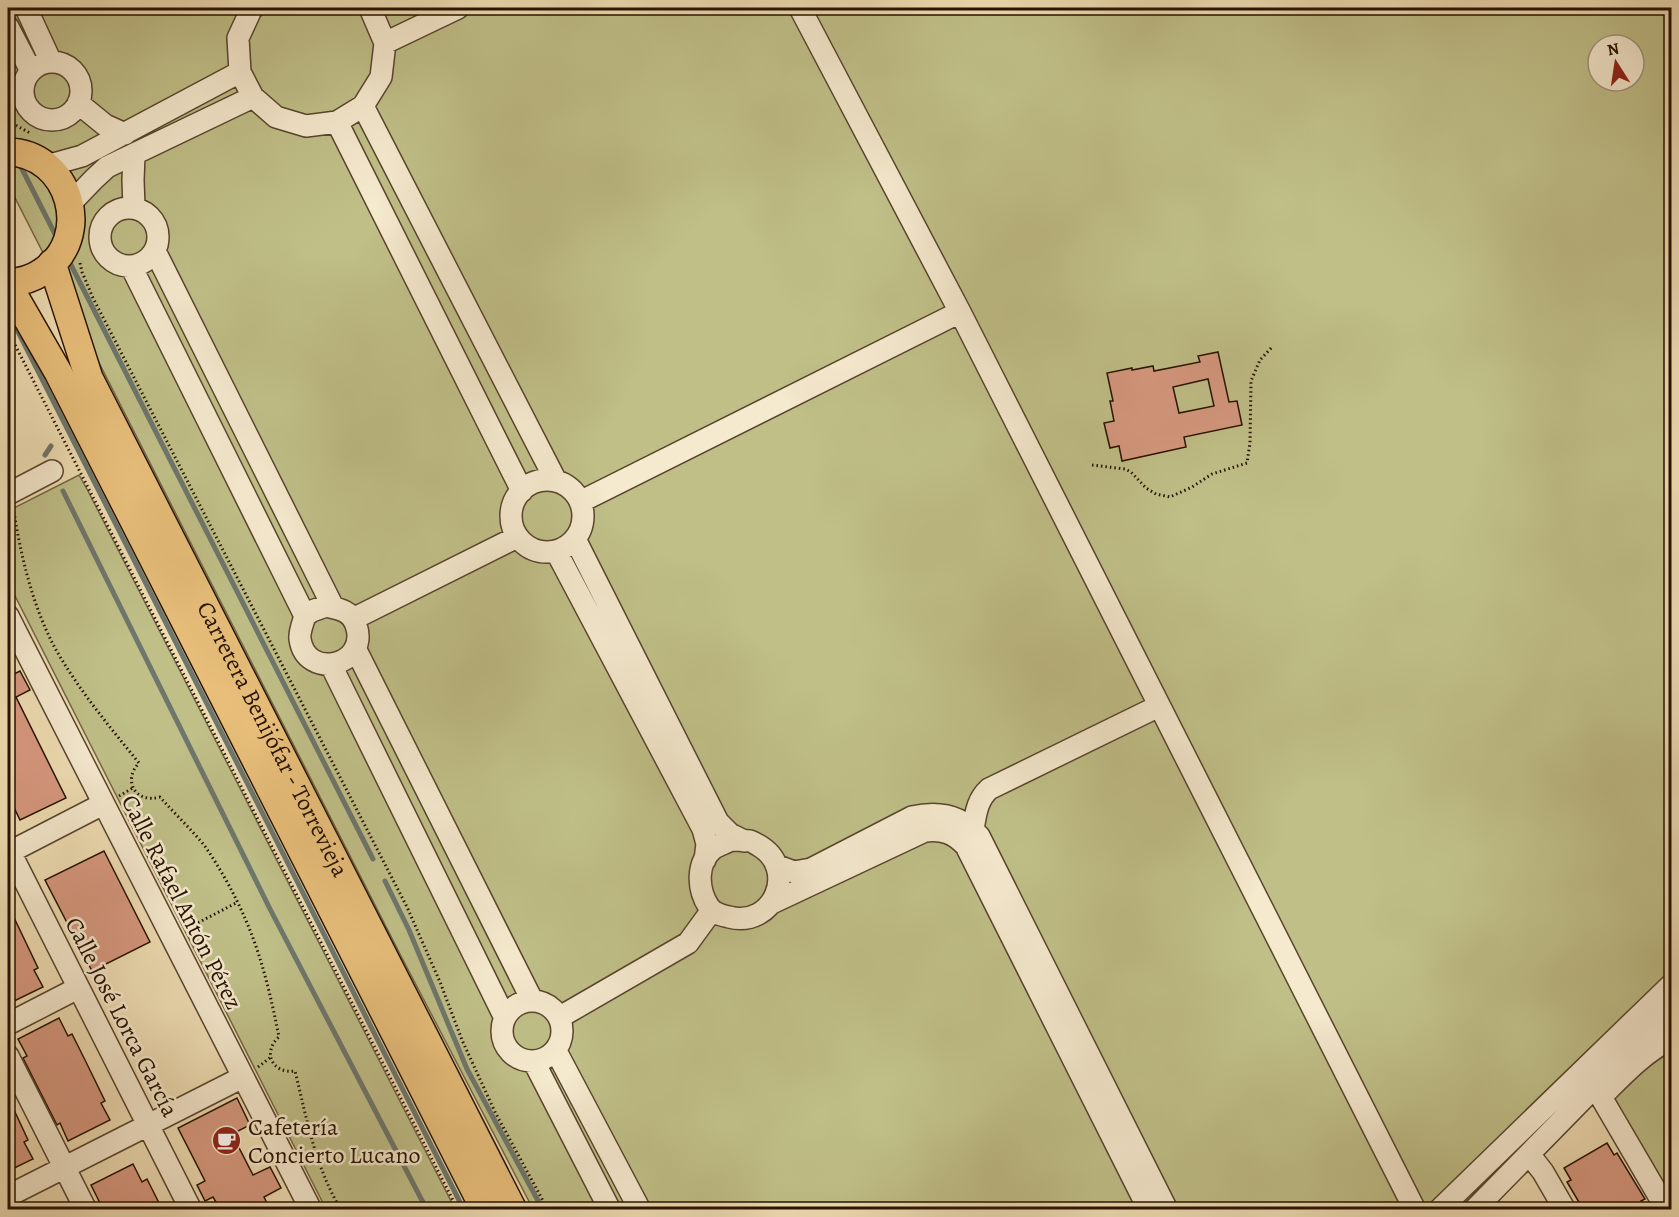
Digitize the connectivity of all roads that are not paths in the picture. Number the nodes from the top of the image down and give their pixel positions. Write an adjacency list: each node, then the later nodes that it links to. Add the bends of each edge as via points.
1 (26, 8): 8 (street)
2 (253, 8): 10 (street, via 238,38)
3 (371, 8): 7 (street)
4 (458, 8): 7 (street)
5 (800, 8): 25 (street)
6 (8, 27): 9 (street)
7 (385, 43): 13 (street, via 381,77)
8 (51, 62): 9 (street); 12 (street, via 75,71 82,90)
9 (31, 71): 12 (street, via 23,88 33,113 41,118 60,119)
10 (240, 72): 11 (street); 15 (street)
11 (252, 97): 14 (street, via 276,117 306,126); 17 (street)
12 (78, 103): 15 (street, via 105,125)
13 (363, 106): 14 (street); 27 (street)
14 (337, 122): 28 (street)
15 (125, 134): 18 (street, via 82,156)
16 (8, 152): 18 (main road, via 18,152)
17 (134, 154): 19 (street, via 107,167); 20 (street)
18 (46, 166): 19 (main road, via 56,174)
19 (69, 205): 22 (main road, via 69,236)
20 (134, 208): 21 (street, via 156,224); 23 (street, via 116,210 108,216 100,234 105,254 112,261)
21 (155, 251): 23 (street); 34 (street)
22 (52, 263): 24 (main road, via 33,277); 69 (main road, Carretera Benijófar - Torrevieja, via 89,378)
23 (131, 266): 36 (street)
24 (8, 284): 68 (main road, Carretera Benijófar - Torrevieja, via 58,372)
25 (960, 312): 30 (street); 40 (street)
26 (52, 471): 29 (street)
27 (556, 481): 28 (street, via 541,480); 30 (street, via 569,487)
28 (522, 491): 31 (street, via 512,509)
29 (9, 493)
30 (580, 502): 32 (street, via 582,526)
31 (517, 537): 33 (street, via 528,547); 37 (street)
32 (575, 539): 33 (street); 43 (street, via 718,822)
33 (556, 551): 45 (street, via 703,829 707,844)
34 (333, 607): 36 (street); 37 (street)
35 (8, 616): 41 (street, Calle Rafael Antón Pérez)
36 (305, 616): 39 (street, via 300,638 304,652 316,662)
37 (353, 619): 38 (street, via 358,633)
38 (356, 648): 39 (street, via 346,660); 51 (street)
39 (331, 665): 53 (street)
40 (1159, 706): 42 (street, via 989,789 976,809); 74 (street)
41 (103, 804): 44 (street); 60 (street, Calle Rafael Antón Pérez)
42 (973, 829): 46 (street, via 948,815 924,814 812,870 795,872); 73 (street)
43 (744, 841): 45 (street, via 731,840 714,849); 46 (street, via 767,850)
44 (8, 851): 50 (street, Calle José Lorca García)
45 (705, 860): 48 (street, via 699,883)
46 (778, 866): 47 (street, via 779,885)
47 (772, 903): 48 (street, via 757,916 738,920); 72 (street, via 925,831 944,831 960,839)
48 (712, 910): 54 (street, via 688,943)
49 (1671, 984): 75 (street)
50 (78, 988): 55 (street); 61 (street, Calle José Lorca García)
51 (532, 1000): 53 (street, via 516,1004); 54 (street, via 548,1005)
52 (1671, 1008): 62 (street)
53 (504, 1016): 59 (street, via 500,1032 505,1048 518,1059)
54 (560, 1017): 57 (street, via 562,1035)
55 (8, 1024)
56 (1671, 1038): 78 (street, via 1649,1052 1601,1097)
57 (556, 1051): 59 (street); 71 (street)
58 (8, 1056): 63 (street)
59 (534, 1062): 70 (street)
60 (243, 1077): 61 (street); 67 (street, Calle Rafael Antón Pérez)
61 (148, 1126): 63 (street); 66 (street, Calle José Lorca García)
62 (1528, 1154): 76 (street); 77 (street)
63 (64, 1168): 64 (street); 65 (street)
64 (8, 1196)
65 (86, 1209)
66 (191, 1209)
67 (311, 1209)
68 (485, 1209)
69 (513, 1209)
70 (610, 1209)
71 (640, 1209)
72 (1149, 1209)
73 (1167, 1209)
74 (1415, 1209)
75 (1439, 1209)
76 (1474, 1209)
77 (1565, 1209)
78 (1668, 1209)

